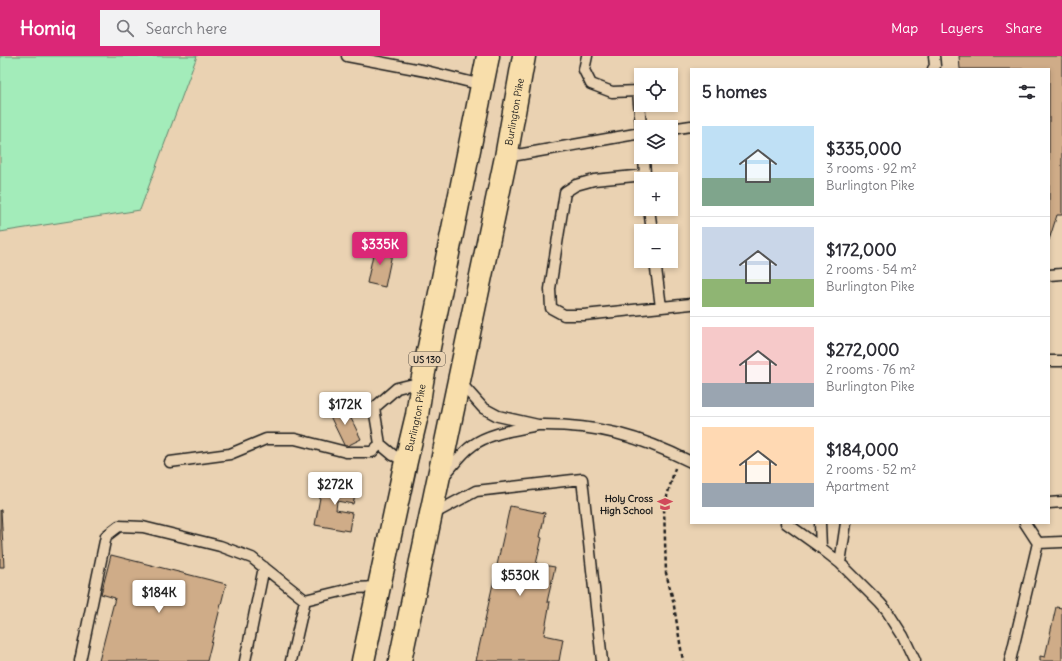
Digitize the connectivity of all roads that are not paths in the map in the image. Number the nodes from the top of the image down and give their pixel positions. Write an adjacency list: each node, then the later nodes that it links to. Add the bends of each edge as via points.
1 (347, 56): 6 (lane)
2 (488, 56): 8 (highway, Burlington Pike / US 130)
3 (524, 56): 13 (highway, Burlington Pike)
4 (587, 56): 9 (lane, via 584,70 591,84 612,92 638,91)
5 (934, 56): 7 (lane)
6 (392, 60): 8 (lane)
7 (934, 68)
8 (482, 85): 23 (highway, Burlington Pike / US 130)
9 (640, 120)
10 (690, 126): 11 (lane)
11 (678, 128)
12 (634, 134): 13 (lane)
13 (506, 157): 22 (highway, Burlington Pike)
14 (634, 178): 19 (lane, via 594,180 576,185 564,192 550,289 551,308 564,315)
15 (656, 268): 19 (lane)
16 (1062, 274): 17 (lane)
17 (1050, 275)
18 (690, 304): 19 (lane)
19 (661, 307)
20 (1050, 361): 21 (lane)
21 (1062, 361)
22 (459, 381): 24 (lane, via 483,408 498,416); 29 (highway, Burlington Pike)
23 (422, 382): 25 (lane, via 397,388 374,408); 26 (highway, Burlington Pike / US 130)
24 (538, 425): 28 (lane, via 574,426 609,431 634,438); 29 (lane, via 502,433 474,444)
25 (380, 444): 26 (lane, via 393,455); 27 (lane, via 372,452 346,452 295,439 266,439 230,454)
26 (406, 461): 42 (highway, Burlington Pike / US 130)
27 (170, 462)
28 (690, 462)
29 (436, 485): 32 (highway, Burlington Pike)
30 (1062, 502): 31 (lane)
31 (1050, 503)
32 (431, 515): 48 (highway, Burlington Pike); 49 (lane, via 476,491 582,479)
33 (787, 524): 39 (lane)
34 (820, 524): 39 (lane)
35 (846, 524): 40 (lane)
36 (1026, 524): 38 (lane)
37 (1062, 542): 38 (lane)
38 (1038, 543): 51 (lane)
39 (821, 548): 40 (lane)
40 (840, 563): 50 (lane, via 887,611)
41 (264, 567): 43 (lane); 44 (lane, via 252,558 220,546 143,527 119,526 106,536); 45 (lane)
42 (379, 588): 43 (lane, via 354,588); 47 (highway, Burlington Pike / US 130)
43 (304, 600): 46 (lane)
44 (80, 661)
45 (245, 661)
46 (291, 661)
47 (364, 661)
48 (400, 661)
49 (602, 661)
50 (915, 661)
51 (1010, 661)

